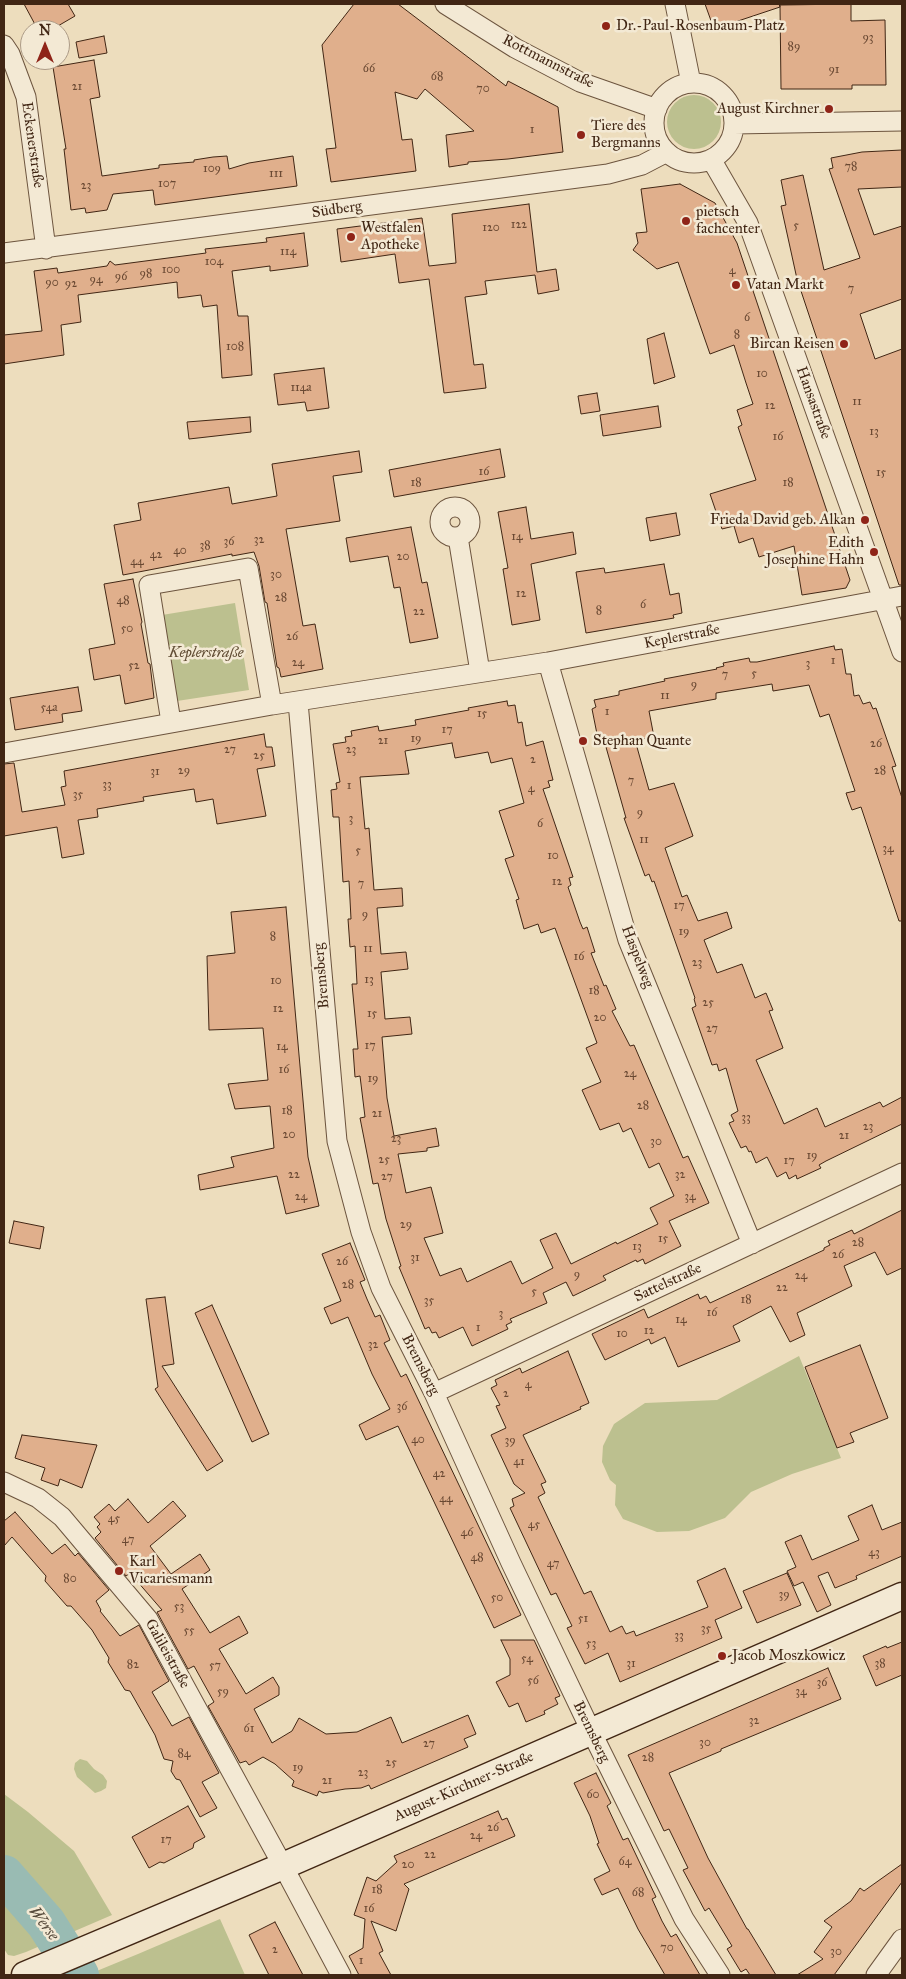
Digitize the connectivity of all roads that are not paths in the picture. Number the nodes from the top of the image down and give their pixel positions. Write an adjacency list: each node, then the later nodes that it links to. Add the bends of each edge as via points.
1 (445, 4): 5 (street, Rottmannstraße, via 515,48 580,82)
2 (675, 4): 4 (street)
3 (4, 45): 10 (street, Eckenerstraße, via 26,97)
4 (691, 83): 5 (street, via 670,91); 7 (street, via 711,87 726,99)
5 (657, 109): 8 (street, via 655,132)
6 (902, 121): 7 (street)
7 (734, 124): 9 (street, via 728,145)
8 (667, 152): 9 (street, via 693,163); 10 (street, Südberg, via 642,165 608,174)
9 (711, 159): 13 (street, Hansastraße, via 748,223)
10 (46, 249): 11 (street, Südberg)
11 (4, 254)
12 (458, 537): 16 (street)
13 (893, 598): 14 (street, Hansastraße); 15 (street, Keplerstraße)
14 (902, 652)
15 (548, 662): 16 (street, Keplerstraße); 22 (street, Haspelweg, via 628,940)
16 (480, 672): 17 (street, Keplerstraße)
17 (298, 702): 18 (street, Keplerstraße); 23 (street, Bremsberg, via 337,1141 361,1232 381,1288)
18 (272, 705): 19 (street, Keplerstraße); 19 (street, via 248,568 239,569 149,585)
19 (172, 722): 20 (street, Keplerstraße)
20 (4, 753)
21 (902, 1173): 22 (street, Sattelstraße)
22 (752, 1244): 23 (street, Sattelstraße)
23 (434, 1393): 26 (street, Bremsberg)
24 (4, 1482): 27 (street, Galileistraße, via 38,1498 62,1517 148,1619)
25 (902, 1596): 26 (street, August-Kirchner-Straße)
26 (591, 1731): 27 (street, August-Kirchner-Straße); 31 (street, Bremsberg, via 684,1919)
27 (283, 1866): 29 (street, August-Kirchner-Straße); 30 (street, Galileistraße)
28 (902, 1939): 32 (street)
29 (31, 1973)
30 (341, 1975)
31 (720, 1975)
32 (876, 1975)

